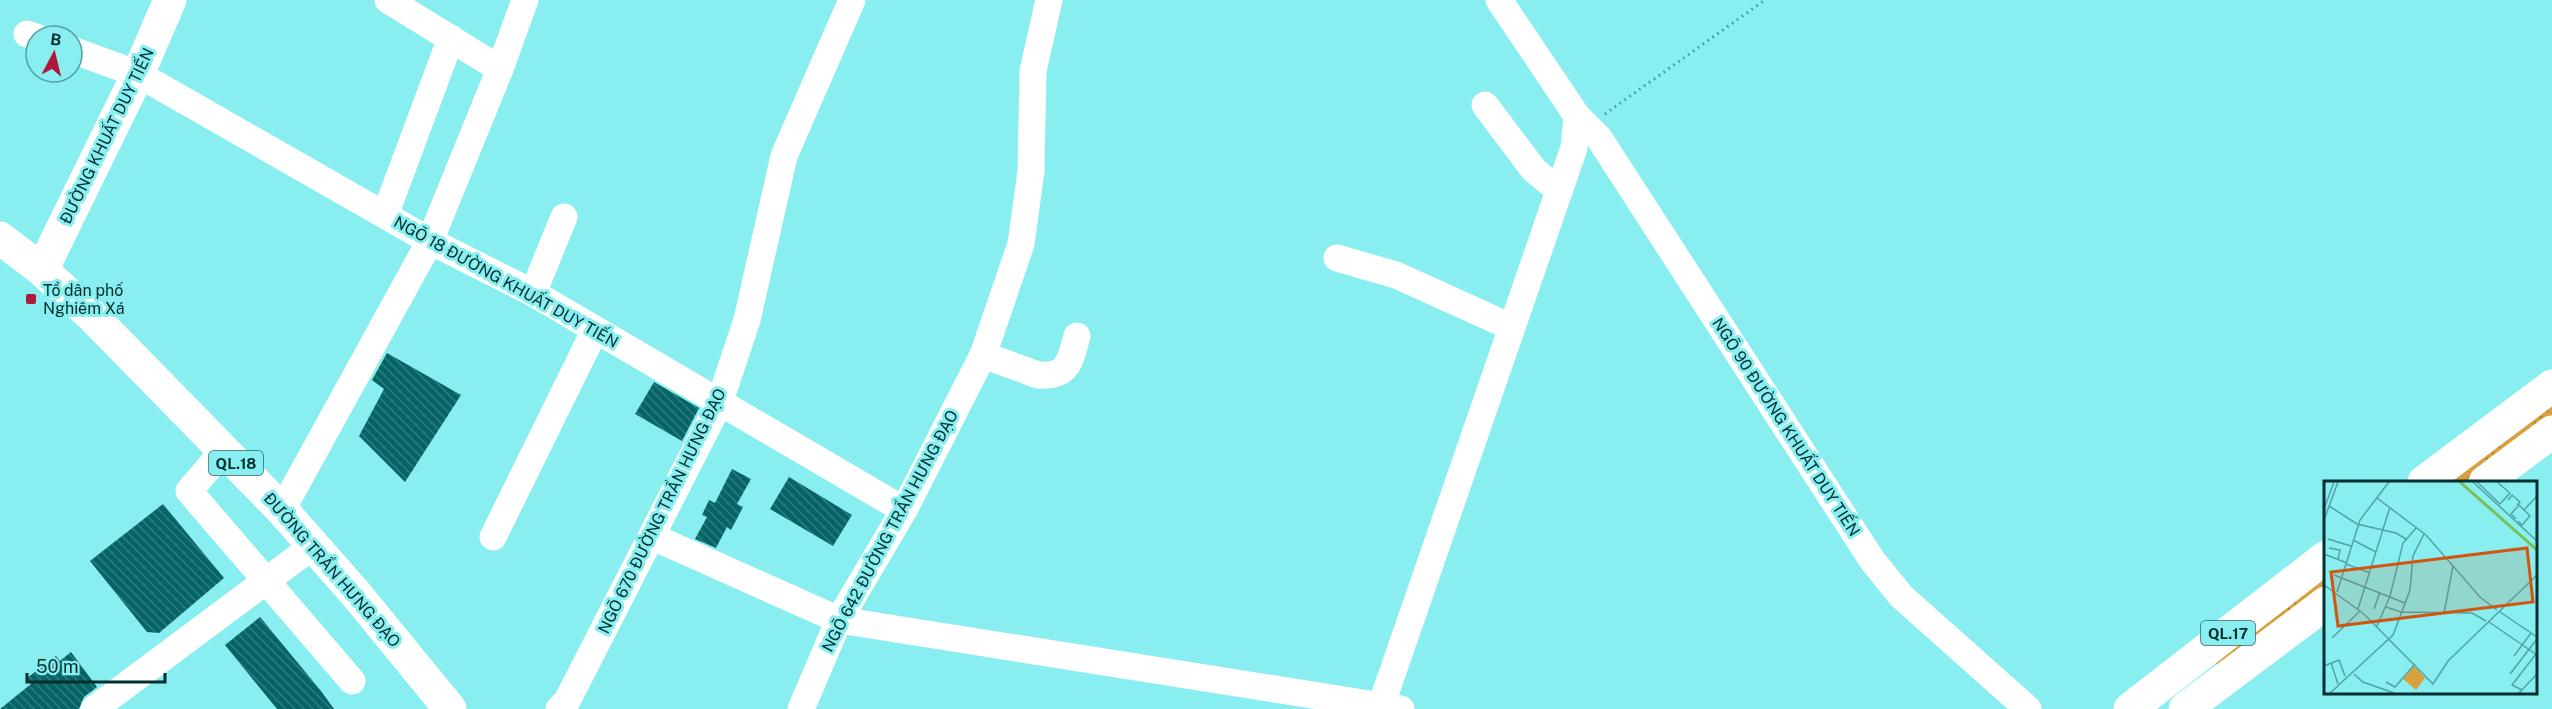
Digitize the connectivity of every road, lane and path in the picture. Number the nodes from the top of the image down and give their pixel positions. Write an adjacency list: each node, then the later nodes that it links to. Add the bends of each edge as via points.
1 (170, 0): 11 (main road, ĐƯỜNG KHUẤT DUY TIẾN)
2 (388, 0): 8 (street)
3 (525, 0): 10 (street)
4 (852, 0): 27 (street, NGÕ 670 ĐƯỜNG TRẦN HƯNG ĐẠO, via 784,156 747,320)
5 (1049, 0): 25 (street, NGÕ 642 ĐƯỜNG TRẦN HƯNG ĐẠO, via 1033,71 1031,171 1021,244)
6 (1499, 0): 13 (street, NGÕ 90 ĐƯỜNG KHUẤT DUY TIẾN)
7 (1765, 0): 13 (path)
8 (451, 39): 10 (street); 15 (street)
9 (84, 54): 11 (street, NGÕ 18 ĐƯỜNG KHUẤT DUY TIẾN)
10 (500, 69): 18 (street)
11 (138, 74): 15 (street, NGÕ 18 ĐƯỜNG KHUẤT DUY TIẾN); 20 (main road, ĐƯỜNG KHUẤT DUY TIẾN)
12 (1485, 105): 14 (street, via 1534,170)
13 (1583, 121): 14 (street); 49 (street, NGÕ 90 ĐƯỜNG KHUẤT DUY TIẾN, via 1884,577)
14 (1558, 190): 22 (street)
15 (385, 215): 18 (street, NGÕ 18 ĐƯỜNG KHUẤT DUY TIẾN)
16 (564, 217): 21 (street)
17 (0, 238): 20 (main road, ĐƯỜNG TRẦN HƯNG ĐẠO / QL.18)
18 (430, 241): 21 (street, NGÕ 18 ĐƯỜNG KHUẤT DUY TIẾN); 32 (street)
19 (1336, 258): 22 (street, via 1405,279)
20 (42, 270): 29 (main road, ĐƯỜNG TRẦN HƯNG ĐẠO / QL.18)
21 (532, 293): 23 (street, NGÕ 18 ĐƯỜNG KHUẤT DUY TIẾN)
22 (1511, 327): 44 (street)
23 (595, 330): 27 (street, NGÕ 18 ĐƯỜNG KHUẤT DUY TIẾN); 34 (street)
24 (1077, 336): 25 (street, via 1069,364 1047,376)
25 (983, 355): 33 (street, NGÕ 642 ĐƯỜNG TRẦN HƯNG ĐẠO)
26 (2552, 386): 30 (main road)
27 (719, 404): 33 (street, NGÕ 18 ĐƯỜNG KHUẤT DUY TIẾN); 35 (street, NGÕ 670 ĐƯỜNG TRẦN HƯNG ĐẠO)
28 (2552, 432): 31 (main road)
29 (223, 451): 32 (main road, ĐƯỜNG TRẦN HƯNG ĐẠO / QL.18); 38 (street, via 189,491)
30 (2427, 481)
31 (2488, 481)
32 (282, 510): 36 (main road, ĐƯỜNG TRẦN HƯNG ĐẠO / QL.18)
33 (904, 510): 40 (street, NGÕ 642 ĐƯỜNG TRẦN HƯNG ĐẠO)
34 (493, 537)
35 (652, 537): 40 (street); 47 (street, NGÕ 670 ĐƯỜNG TRẦN HƯNG ĐẠO, via 567,701)
36 (313, 546): 38 (street); 46 (main road, ĐƯỜNG TRẦN HƯNG ĐẠO / QL.18)
37 (2324, 558): 41 (main road, QL.17)
38 (266, 581): 42 (street); 45 (street)
39 (2324, 604): 43 (main road, QL.17)
40 (839, 620): 44 (street); 48 (street, NGÕ 642 ĐƯỜNG TRẦN HƯNG ĐẠO)
41 (2188, 664): 43 (main road); 50 (main road, QL.17)
42 (352, 681)
43 (2197, 699)
44 (1391, 708)
45 (94, 709)
46 (450, 709)
47 (559, 709)
48 (801, 709)
49 (2028, 709)
50 (2130, 709)

